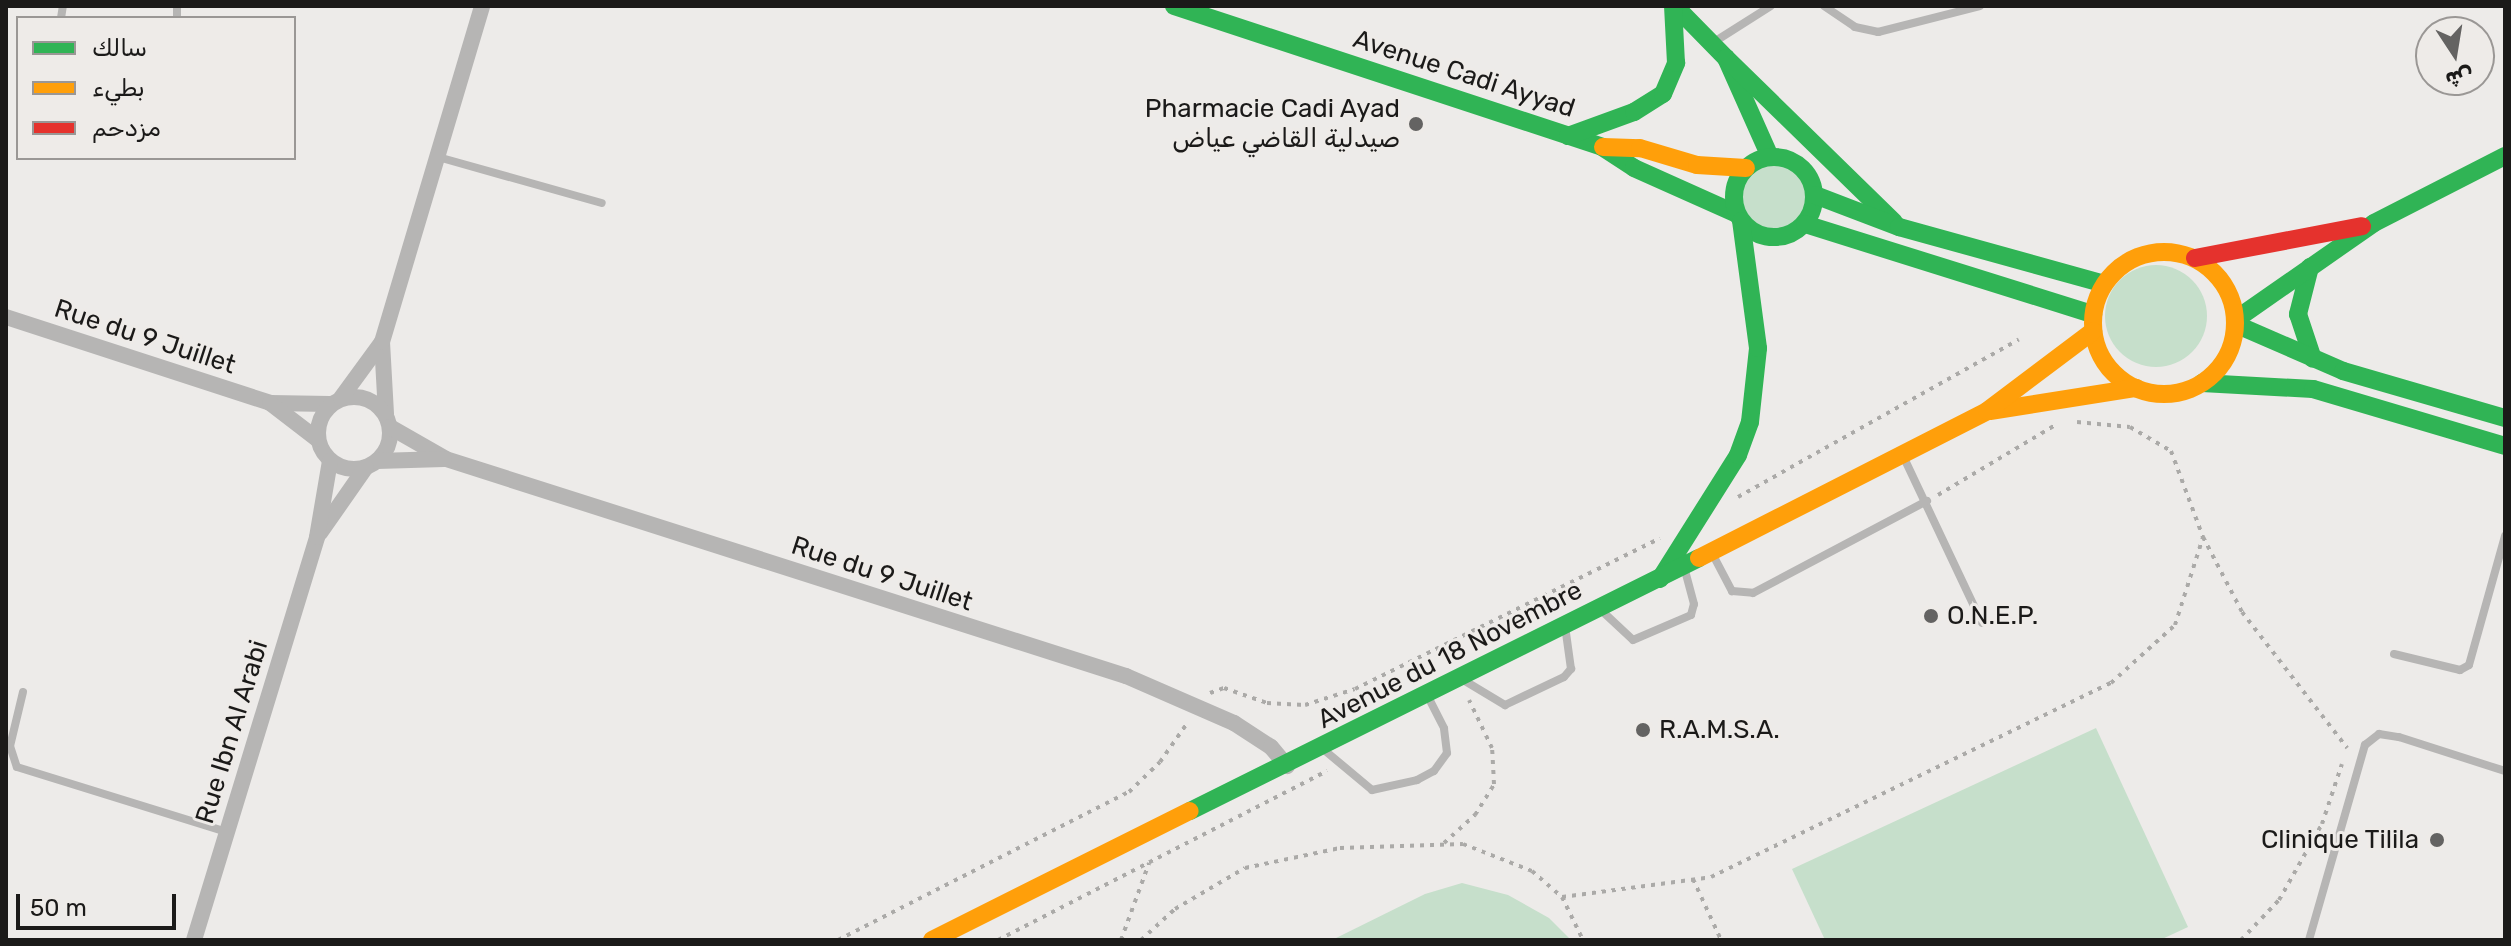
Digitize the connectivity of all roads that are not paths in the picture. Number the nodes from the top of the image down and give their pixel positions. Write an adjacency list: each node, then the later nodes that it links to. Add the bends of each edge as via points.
1 (482, 6): 12 (street)
2 (1174, 6): 9 (main road, Avenue Cadi Ayyad)
3 (1674, 6): 7 (main road); 9 (main road, via 1676,63 1663,94 1634,112)
4 (1771, 6): 7 (lane)
5 (1824, 6): 6 (lane, via 1855,27 1878,32)
6 (1980, 6)
7 (1712, 43): 8 (main road)
8 (1726, 58): 13 (main road); 20 (main road)
9 (1568, 136): 10 (main road, Avenue Cadi Ayyad)
10 (1602, 147): 14 (main road, Avenue Cadi Ayyad, via 1640,148 1697,165); 17 (main road, Avenue Cadi Ayyad, via 1634,168)
11 (2505, 156): 18 (main road)
12 (437, 157): 16 (lane); 27 (street)
13 (1770, 157): 14 (main road); 15 (main road, via 1801,166)
14 (1746, 168): 17 (main road, via 1734,189)
15 (1815, 195): 19 (main road); 20 (main road)
16 (602, 203)
17 (1739, 217): 19 (main road, via 1765,237 1794,233); 47 (main road, via 1759,378 1738,455)
18 (2374, 223): 21 (main road); 22 (main road)
19 (1805, 224): 25 (main road)
20 (1899, 227): 23 (main road)
21 (2195, 258): 23 (main road, via 2170,251 2144,254 2121,265); 26 (main road, via 2224,284)
22 (2311, 265): 26 (main road); 28 (main road, via 2298,314)
23 (2104, 284): 25 (main road)
24 (6, 317): 32 (street, Rue du 9 Juillet)
25 (2093, 322): 30 (main road, via 2100,355 2115,375); 33 (main road, Avenue du 18 Novembre)
26 (2235, 322): 28 (main road); 29 (main road, via 2226,357)
27 (382, 342): 31 (street); 35 (street)
28 (2313, 359): 34 (main road)
29 (2202, 383): 30 (main road, via 2158,394); 37 (main road, via 2313,389)
30 (2136, 388): 33 (main road, Avenue du 18 Novembre)
31 (336, 401): 32 (street, Rue du 9 Juillet); 35 (street, via 366,399); 36 (street, via 322,414)
32 (270, 403): 36 (street, Rue du 9 Juillet)
33 (1987, 411): 38 (main road, Avenue du 18 Novembre)
34 (2505, 418)
35 (388, 420): 39 (street, Rue du 9 Juillet); 41 (street, via 390,439)
36 (317, 439): 40 (street)
37 (2505, 446)
38 (1903, 456): 42 (lane); 45 (main road, Avenue du 18 Novembre)
39 (446, 459): 41 (street, Rue du 9 Juillet); 56 (street, Rue du 9 Juillet, via 1126,676 1254,735)
40 (330, 461): 41 (street, via 341,467); 44 (street, Rue Ibn Al Arabi)
41 (372, 464): 44 (street, Rue Ibn Al Arabi)
42 (1927, 501): 45 (lane, via 1753,593 1732,591); 49 (lane)
43 (2505, 536): 51 (lane, via 2469,665 2460,670)
44 (317, 537): 58 (street, Rue Ibn Al Arabi)
45 (1712, 553): 46 (main road, Avenue du 18 Novembre)
46 (1685, 569): 47 (main road, Avenue du 18 Novembre); 48 (lane, via 1693,592 1691,615 1633,640)
47 (1660, 579): 48 (main road, Avenue du 18 Novembre)
48 (1599, 609): 50 (main road, Avenue du 18 Novembre)
49 (1982, 623)
50 (1565, 625): 52 (main road, Avenue du 18 Novembre); 52 (lane, via 1571,669 1518,703 1505,705)
51 (2394, 654)
52 (1461, 679): 54 (main road, Avenue du 18 Novembre)
53 (23, 692): 58 (lane, via 10,746 17,767)
54 (1427, 697): 55 (main road, Avenue du 18 Novembre); 55 (lane, via 1447,743 1445,760 1417,780 1372,790)
55 (1323, 749): 56 (main road, Avenue du 18 Novembre)
56 (1287, 766): 60 (main road, Avenue du 18 Novembre)
57 (2505, 771): 61 (lane, via 2399,737 2379,734 2365,745)
58 (227, 832): 59 (street, Rue Ibn Al Arabi)
59 (194, 940)
60 (932, 940)
61 (2309, 940)

